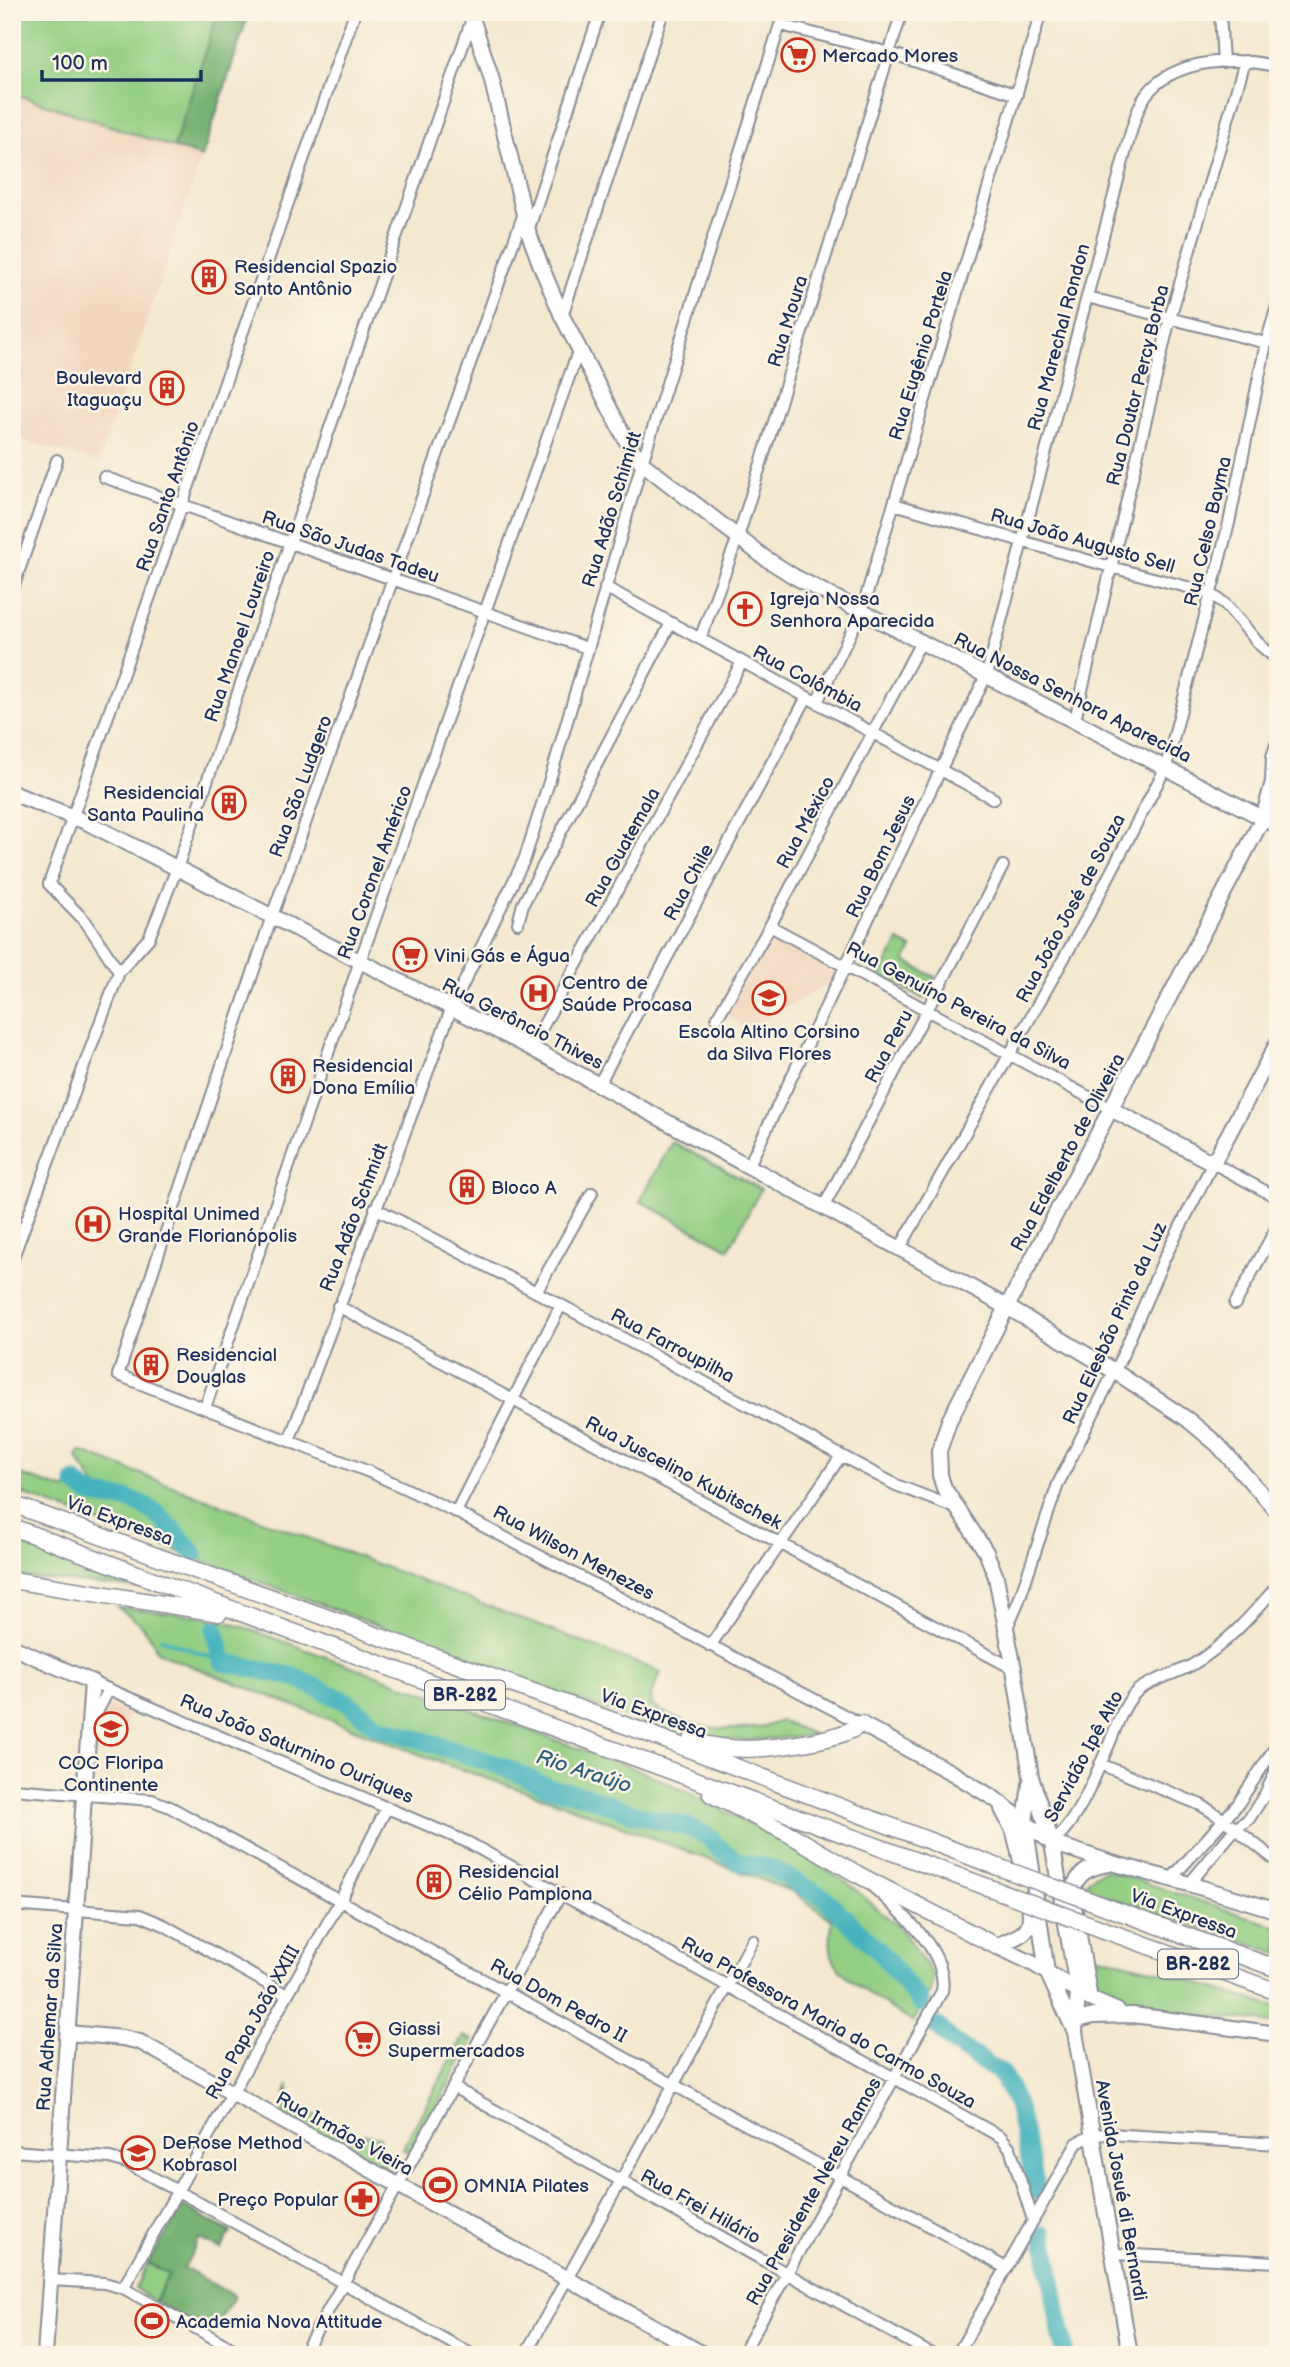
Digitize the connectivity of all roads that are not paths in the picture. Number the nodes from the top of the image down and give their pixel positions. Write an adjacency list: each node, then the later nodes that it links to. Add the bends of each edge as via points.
1 (355, 12): 27 (street, Rua Santo Antônio)
2 (600, 12): 16 (street)
3 (663, 12): 19 (street)
4 (784, 12): 9 (street, Rua Adão Schimidt)
5 (902, 12): 10 (street, Rua Moura)
6 (1041, 12): 14 (street, Rua Eugênio Portela)
7 (1220, 12): 12 (street)
8 (472, 14): 15 (main road, Rua Nossa Senhora Aparecida); 30 (street, Rua Manoel Loureiro)
9 (781, 24): 10 (street); 24 (street, Rua Adão Schimidt)
10 (890, 53): 14 (street); 28 (street, Rua Moura)
11 (1245, 61): 12 (street, Rua Marechal Rondon); 13 (street, Rua Marechal Rondon); 20 (street, Rua Doutor Percy Borba)
12 (1223, 62): 17 (street, Rua Marechal Rondon, via 1169,76 1143,101 1126,146)
13 (1278, 67)
14 (1017, 95): 26 (street, Rua Eugênio Portela)
15 (524, 213): 16 (main road, Rua Nossa Senhora Aparecida); 32 (street, Rua São Ludgero)
16 (528, 231): 19 (main road, Rua Nossa Senhora Aparecida)
17 (1087, 297): 20 (street); 29 (street, Rua Marechal Rondon)
18 (1278, 303): 21 (street, Rua Celso Bayma)
19 (562, 316): 22 (main road, Rua Nossa Senhora Aparecida)
20 (1170, 318): 21 (street); 31 (street, Rua Doutor Percy Borba)
21 (1266, 343): 35 (street, Rua Celso Bayma)
22 (579, 349): 24 (main road, Rua Nossa Senhora Aparecida); 37 (street, Rua Coronel Américo)
23 (57, 460): 34 (street)
24 (642, 463): 28 (main road, Rua Nossa Senhora Aparecida); 33 (street, Rua Adão Schimidt)
25 (104, 477): 27 (street, Rua São Judas Tadeu)
26 (894, 504): 29 (street, Rua João Augusto Sell); 36 (street, Rua Eugênio Portela)
27 (183, 505): 30 (street, Rua São Judas Tadeu); 54 (street, Rua Santo Antônio)
28 (738, 537): 36 (main road, Rua Nossa Senhora Aparecida, via 795,577); 39 (street, Rua Moura)
29 (1022, 541): 31 (street, Rua João Augusto Sell); 44 (street, Rua Marechal Rondon)
30 (290, 543): 32 (street, Rua São Judas Tadeu); 60 (street, Rua Manoel Loureiro)
31 (1111, 568): 35 (street, Rua João Augusto Sell); 46 (street, Rua Doutor Percy Borba)
32 (393, 579): 37 (street, Rua São Judas Tadeu); 61 (street, Rua São Ludgero)
33 (605, 587): 38 (street, Rua Colômbia); 41 (street, Rua Adão Schimidt)
34 (12, 591)
35 (1210, 593): 42 (street, Rua João Augusto Sell); 49 (street, Rua Celso Bayma)
36 (862, 610): 40 (main road, Rua Nossa Senhora Aparecida); 45 (street, Rua Eugênio Portela)
37 (485, 612): 41 (street, Rua São Judas Tadeu); 64 (street, Rua Coronel Américo)
38 (671, 623): 39 (street, Rua Colômbia); 58 (street)
39 (700, 639): 43 (street, Rua Colômbia)
40 (922, 640): 44 (main road, Rua Nossa Senhora Aparecida); 47 (street, Rua México)
41 (587, 648): 57 (street, Rua Adão Schimidt)
42 (1278, 660)
43 (742, 662): 45 (street, Rua Colômbia); 71 (street, Rua Guatemala)
44 (987, 674): 46 (main road, Rua Nossa Senhora Aparecida); 50 (street, Rua Bom Jesus)
45 (812, 700): 47 (street, Rua Colômbia); 73 (street, Rua Chile)
46 (1075, 720): 49 (main road, Rua Nossa Senhora Aparecida)
47 (873, 733): 50 (street, Rua Colômbia); 63 (street, Rua México)
48 (1277, 753): 51 (main road, Rua Edelberto de Oliveira)
49 (1166, 767): 55 (main road, Rua Nossa Senhora Aparecida); 72 (street, Rua João José de Souza)
50 (941, 770): 53 (street, Rua Colômbia); 65 (street, Rua Bom Jesus)
51 (1275, 779): 55 (main road, Rua Edelberto de Oliveira)
52 (12, 793): 54 (main road, Rua Gerôncio Thives)
53 (994, 799)
54 (74, 817): 60 (main road, Rua Gerôncio Thives); 66 (street, Rua Santo Antônio, via 48,885 86,922)
55 (1263, 818): 56 (main road, Rua Nossa Senhora Aparecida); 74 (main road, Rua Edelberto de Oliveira)
56 (1278, 826)
57 (525, 858): 58 (street); 67 (street, Rua Adão Schimidt)
58 (543, 866): 62 (street)
59 (1003, 866): 68 (street, Rua Peru)
60 (177, 868): 61 (main road, Rua Gerôncio Thives); 66 (street, Rua Manoel Loureiro, via 149,938)
61 (272, 916): 64 (main road, Rua Gerôncio Thives); 90 (street, Rua São Ludgero)
62 (518, 923)
63 (770, 926): 65 (street, Rua Genuíno Pereira da Silva); 69 (street, Rua México)
64 (360, 961): 67 (main road, Rua Gerôncio Thives); 92 (street, Rua Coronel Américo)
65 (845, 967): 68 (street, Rua Genuíno Pereira da Silva); 76 (street, Rua Bom Jesus)
66 (119, 972): 83 (street, Rua Manoel Loureiro)
67 (452, 1007): 71 (main road, Rua Gerôncio Thives); 80 (street, Rua Adão Schmidt)
68 (927, 1010): 72 (street, Rua Genuíno Pereira da Silva); 79 (street, Rua Peru)
69 (718, 1018)
70 (1278, 1042): 75 (main road, Rua Elesbão Pinto da Luz)
71 (531, 1048): 73 (main road, Rua Gerôncio Thives)
72 (1010, 1055): 74 (street, Rua Genuíno Pereira da Silva); 82 (street, Rua João José de Souza)
73 (599, 1084): 76 (main road, Rua Gerôncio Thives)
74 (1111, 1109): 75 (main road, Rua Genuíno Pereira da Silva); 88 (main road, Rua Edelberto de Oliveira)
75 (1213, 1163): 78 (street, Rua Genuíno Pereira da Silva); 89 (street, Rua Elesbão Pinto da Luz)
76 (749, 1165): 79 (main road, Rua Gerôncio Thives)
77 (592, 1192): 84 (street)
78 (1278, 1198)
79 (824, 1206): 82 (main road, Rua Gerôncio Thives)
80 (375, 1209): 84 (street, Rua Farroupilha); 87 (street, Rua Adão Schmidt)
81 (1278, 1225): 85 (street)
82 (900, 1248): 88 (main road, Rua Gerôncio Thives)
83 (12, 1260)
84 (536, 1292): 86 (street, Rua Farroupilha)
85 (1235, 1304)
86 (561, 1305): 91 (street); 94 (street, Rua Farroupilha)
87 (338, 1306): 91 (street, Rua Juscelino Kubitschek); 93 (street, Rua Adão Schmidt)
88 (1007, 1307): 89 (main road, Rua Gerôncio Thives); 96 (main road, Rua Edelberto de Oliveira, via 942,1438 940,1475)
89 (1114, 1371): 98 (main road, Rua Gerôncio Thives, via 1204,1433); 104 (street, Rua Elesbão Pinto da Luz, via 1058,1484)
90 (118, 1375): 92 (street, Rua Wilson Menezes)
91 (513, 1400): 97 (street); 100 (street, Rua Juscelino Kubitschek)
92 (205, 1408): 93 (street, Rua Wilson Menezes)
93 (289, 1441): 97 (street, Rua Wilson Menezes)
94 (841, 1456): 96 (street, Rua Farroupilha, via 896,1485); 100 (street)
95 (12, 1504): 112 (highway, Via Expressa / BR-282)
96 (956, 1508): 104 (main road, Avenida Josué di Bernardi, via 992,1565)
97 (456, 1511): 105 (street, Rua Wilson Menezes)
98 (1278, 1512)
99 (12, 1527): 103 (highway, BR-282)
100 (780, 1543): 105 (street); 107 (street, Rua Juscelino Kubitschek)
101 (12, 1580): 103 (highway)
102 (1278, 1585): 114 (street, Servidão Ipê Alto, via 1213,1651 1139,1689)
103 (263, 1621): 116 (highway, BR-282)
104 (1006, 1630): 107 (main road, Avenida Josué di Bernardi)
105 (710, 1646): 111 (street, Rua Wilson Menezes)
106 (12, 1647): 108 (main road, Rua João Saturnino Ouriques)
107 (1014, 1669): 117 (main road, Avenida Josué di Bernardi)
108 (92, 1682): 110 (main road, Rua Adhemar da Silva); 122 (street, Rua João Saturnino Ouriques)
109 (107, 1693): 110 (street)
110 (90, 1724): 119 (main road, Rua Adhemar da Silva)
111 (861, 1724): 112 (highway, via 851,1731 797,1744 750,1748); 120 (main road, Rua Wilson Menezes)
112 (644, 1732): 141 (highway, Via Expressa / BR-282, bridge)
113 (1278, 1743): 123 (street)
114 (1100, 1764): 123 (street, via 1188,1798); 126 (street, Servidão Ipê Alto, via 1066,1830)
115 (1278, 1768): 125 (street, via 1249,1819)
116 (666, 1769): 130 (highway); 145 (highway, BR-282, bridge)
117 (1031, 1777): 121 (main road, Avenida Josué di Bernardi); 126 (main road, Avenida Josué di Bernardi)
118 (12, 1789): 119 (street, Rua Dom Pedro II)
119 (85, 1795): 134 (street, Rua Dom Pedro II, via 163,1803); 136 (main road, Rua Adhemar da Silva)
120 (995, 1800): 121 (main road, Rua Wilson Menezes); 124 (main road, Rua Wilson Menezes); 139 (main road, via 1014,1832 1031,1922 1023,1934)
121 (1028, 1804): 124 (main road, Avenida Josué di Bernardi)
122 (387, 1807): 133 (street, Rua João Saturnino Ouriques, via 467,1842); 134 (street, Rua Papa João XXIII)
123 (1223, 1819): 125 (street); 131 (street)
124 (1025, 1822): 126 (main road, Rua Wilson Menezes); 127 (main road, Avenida Josué di Bernardi)
125 (1235, 1829): 128 (street); 132 (street)
126 (1052, 1843): 127 (main road); 129 (main road, Rua Wilson Menezes); 140 (main road, Avenida Josué di Bernardi)
127 (1029, 1855): 142 (main road, Avenida Josué di Bernardi)
128 (1278, 1862)
129 (1112, 1863): 131 (main road, Rua Wilson Menezes); 147 (main road, via 1082,1873 1074,1885)
130 (857, 1874): 139 (highway); 152 (street, Rua Presidente Nereu Ramos, via 916,1929 932,1950 943,1983)
131 (1171, 1879): 132 (main road, Rua Wilson Menezes)
132 (1189, 1884): 137 (main road, Rua Wilson Menezes)
133 (561, 1894): 143 (street, Rua Professora Maria do Carmo Souza); 144 (street)
134 (341, 1899): 144 (street, Rua Dom Pedro II); 146 (street, Rua Papa João XXIII)
135 (12, 1905): 136 (street)
136 (76, 1909): 146 (street, via 152,1919); 150 (main road, Rua Adhemar da Silva)
137 (1278, 1912)
138 (753, 1940): 143 (street)
139 (996, 1946): 142 (main road)
140 (1070, 1950): 142 (main road); 147 (main road, Avenida Josué di Bernardi)
141 (1278, 1969)
142 (1047, 1972): 147 (main road); 149 (main road, Avenida Josué di Bernardi)
143 (728, 1986): 152 (street, Rua Professora Maria do Carmo Souza); 153 (street)
144 (506, 1991): 153 (street, Rua Dom Pedro II); 154 (street)
145 (1278, 1992)
146 (287, 1995): 155 (street, Rua Papa João XXIII)
147 (1084, 1996): 148 (main road); 149 (main road, Avenida Josué di Bernardi)
148 (1133, 2015): 149 (main road, via 1094,2016); 151 (main road)
149 (1076, 2026): 156 (main road, Avenida Josué di Bernardi)
150 (68, 2033): 155 (main road, Rua Irmãos Vieira, via 140,2042); 159 (main road, Rua Adhemar da Silva)
151 (1278, 2034)
152 (895, 2079): 160 (street, Rua Presidente Nereu Ramos); 164 (street, Rua Professora Maria do Carmo Souza, via 1005,2141)
153 (674, 2084): 160 (street, Rua Dom Pedro II); 161 (street)
154 (453, 2087): 161 (street, Rua Frei Hilário); 162 (street)
155 (233, 2092): 162 (main road, Rua Irmãos Vieira); 163 (street, Rua Papa João XXIII)
156 (1093, 2135): 157 (street); 164 (street, via 1077,2143); 165 (main road, Avenida Josué di Bernardi)
157 (1278, 2144)
158 (12, 2151): 159 (street)
159 (59, 2154): 163 (street, via 118,2160); 170 (main road, Rua Adhemar da Silva)
160 (841, 2177): 167 (street, Rua Dom Pedro II); 168 (street, Rua Presidente Nereu Ramos)
161 (621, 2181): 168 (street, Rua Frei Hilário); 169 (street)
162 (398, 2185): 169 (main road, Rua Irmãos Vieira); 171 (street)
163 (177, 2191): 171 (street); 172 (street, Rua Papa João XXIII)
164 (1032, 2220): 167 (street)
165 (1114, 2254): 166 (street); 182 (main road, Avenida Josué di Bernardi)
166 (1278, 2262)
167 (1006, 2269): 181 (street)
168 (787, 2274): 179 (street, Rua Presidente Nereu Ramos); 180 (street, Rua Frei Hilário)
169 (567, 2278): 177 (street); 178 (main road, Rua Irmãos Vieira)
170 (50, 2280): 172 (street); 173 (main road, Rua Adhemar da Silva)
171 (343, 2283): 175 (street); 176 (street)
172 (123, 2288): 174 (street)
173 (44, 2355)
174 (244, 2355)
175 (303, 2355)
176 (473, 2355)
177 (525, 2355)
178 (705, 2355)
179 (742, 2355)
180 (933, 2355)
181 (957, 2355)
182 (1130, 2355)

